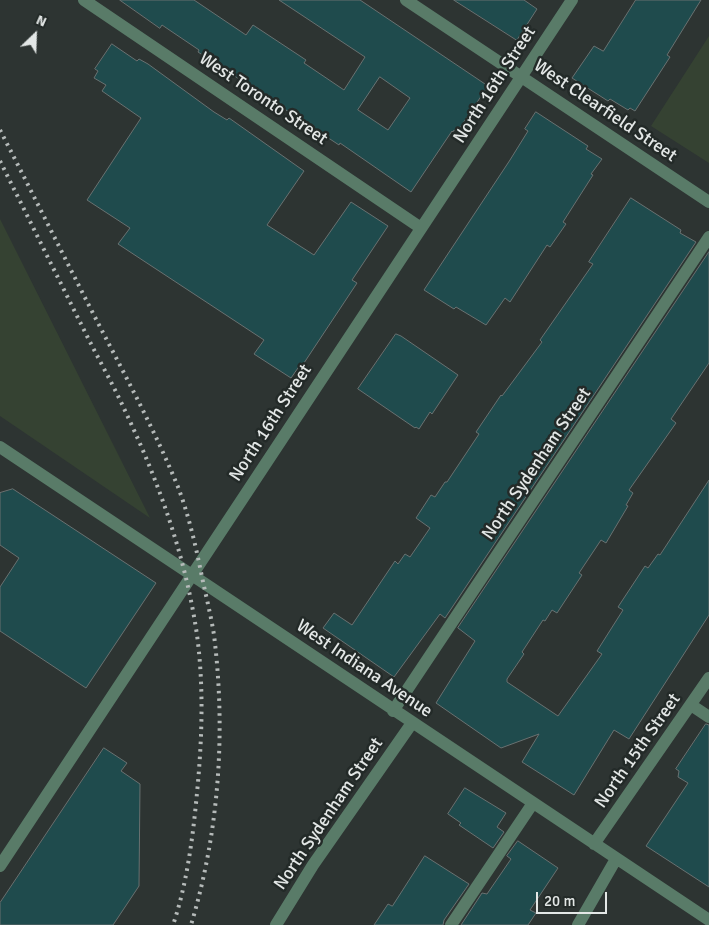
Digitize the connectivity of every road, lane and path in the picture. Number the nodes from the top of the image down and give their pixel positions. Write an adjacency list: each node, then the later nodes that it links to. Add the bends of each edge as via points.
1 (84, 0): 6 (street, West Toronto Street)
2 (406, 0): 4 (street, West Clearfield Street)
3 (572, 0): 4 (street, North 16th Street)
4 (522, 77): 5 (street, West Clearfield Street); 6 (street, North 16th Street)
5 (709, 202)
6 (421, 228): 9 (street, North 16th Street)
7 (709, 236): 12 (street, North Sydenham Street)
8 (0, 447): 9 (street, West Indiana Avenue)
9 (192, 575): 12 (street, West Indiana Avenue); 18 (street, North 16th Street)
10 (709, 678): 11 (street, North 15th Street)
11 (691, 705): 13 (street); 16 (street, North 15th Street)
12 (393, 711): 14 (street, West Indiana Avenue)
13 (709, 717)
14 (412, 723): 15 (street, West Indiana Avenue); 20 (street, North Sydenham Street, via 313,865)
15 (533, 803): 16 (street, West Indiana Avenue); 21 (street)
16 (594, 844): 17 (street, West Indiana Avenue)
17 (616, 859): 19 (street, West Indiana Avenue); 22 (street)
18 (0, 866)
19 (709, 920)
20 (276, 925)
21 (451, 925)
22 (578, 925)

